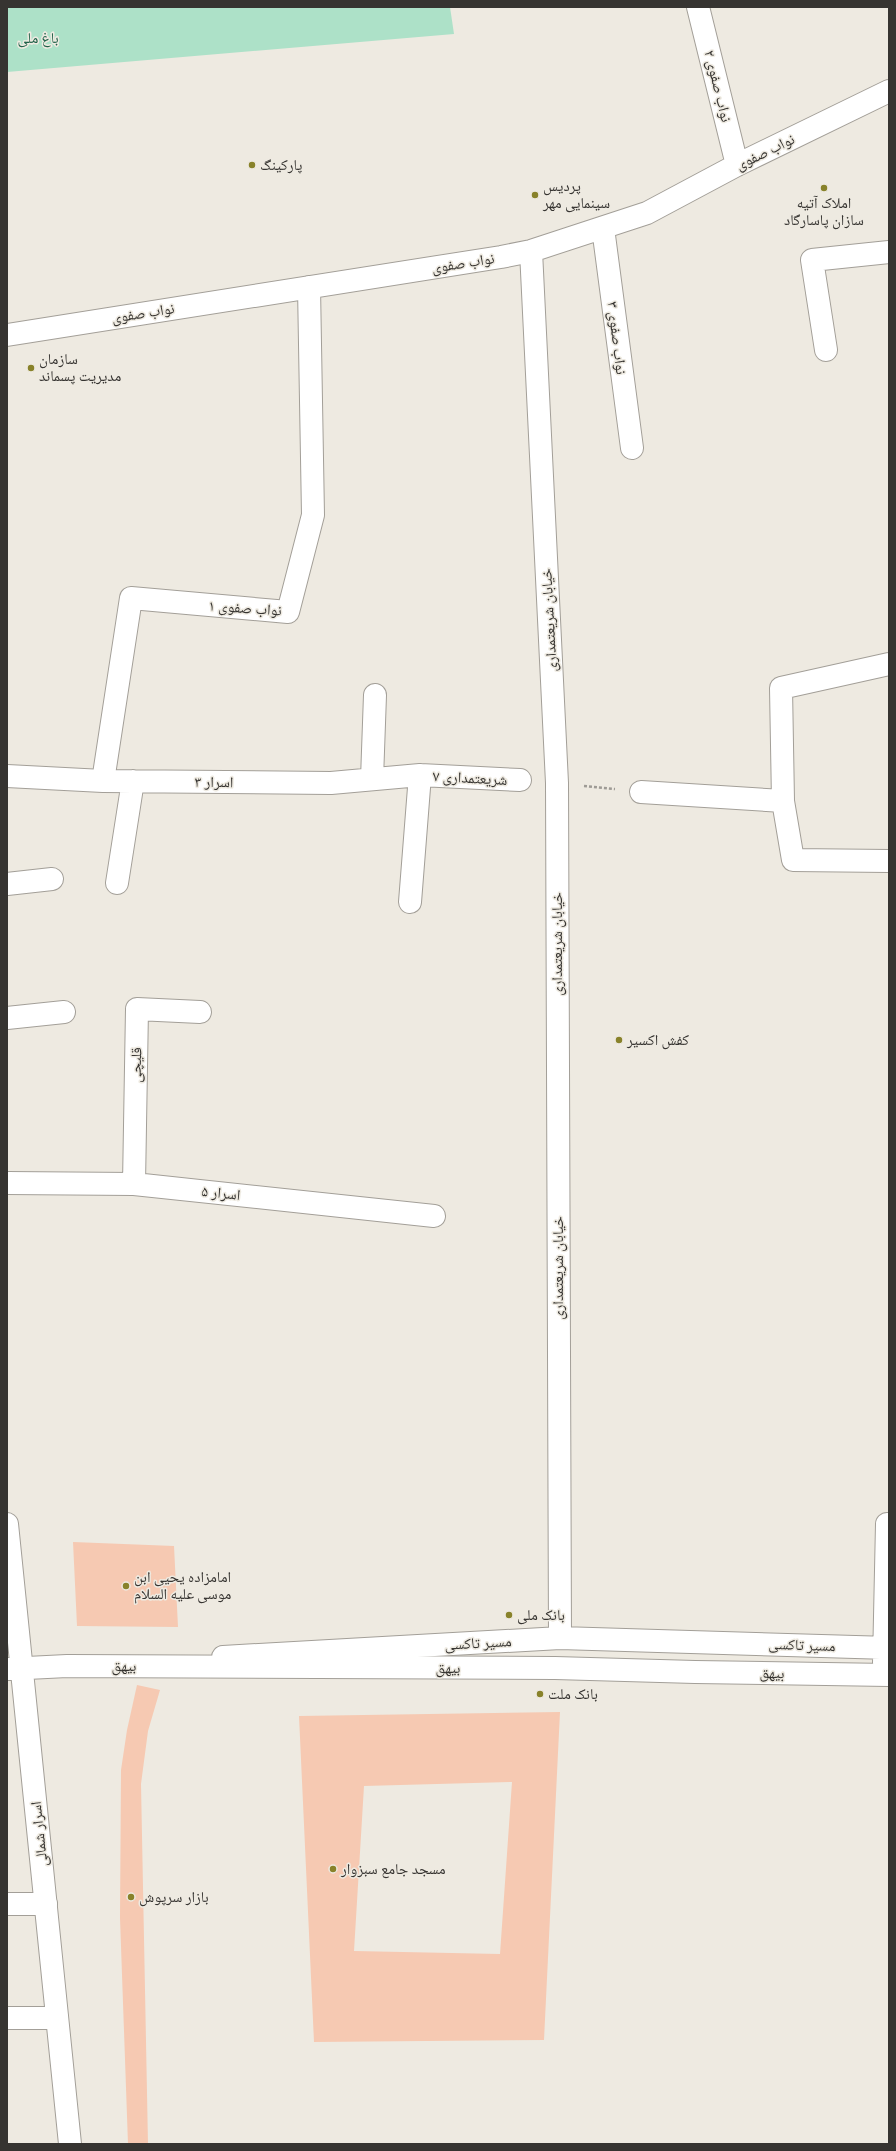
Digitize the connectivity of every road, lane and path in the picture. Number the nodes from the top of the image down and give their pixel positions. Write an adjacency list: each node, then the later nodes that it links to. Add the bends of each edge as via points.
1 (698, 7): 3 (street, نواب صفوی ۲)
2 (888, 95): 3 (street, نواب صفوی)
3 (737, 165): 4 (street, نواب صفوی, via 647,213)
4 (603, 228): 5 (street, نواب صفوی); 10 (street, نواب صفوی ۳)
5 (531, 251): 7 (street, نواب صفوی); 19 (street, خیابان شریعتمداری)
6 (889, 252): 9 (street, via 812,260)
7 (309, 287): 8 (street, نواب صفوی); 17 (street, نواب صفوی ۱, via 313,515 288,612 131,598)
8 (7, 335)
9 (826, 350)
10 (632, 448)
11 (889, 664): 21 (street, via 781,688)
12 (375, 695): 15 (street)
13 (420, 775): 15 (street, اسرار ۳); 16 (street, شریعتمداری ۷); 26 (street)
14 (7, 776): 17 (street, اسرار ۳)
15 (372, 779): 18 (street, اسرار ۳, via 331,784)
16 (520, 780)
17 (103, 781): 18 (street, اسرار ۳)
18 (133, 781): 24 (street)
19 (557, 783): 20 (path); 35 (street, خیابان شریعتمداری)
20 (641, 792): 21 (street)
21 (783, 801): 22 (street, via 793,860)
22 (889, 862)
23 (52, 879): 25 (street)
24 (117, 883)
25 (7, 884)
26 (410, 902)
27 (64, 1012): 29 (street)
28 (200, 1012): 31 (street, قلیچی, via 137,1009)
29 (7, 1018)
30 (7, 1183): 31 (street, اسرار ۵)
31 (134, 1184): 32 (street, اسرار ۵)
32 (434, 1216)
33 (7, 1524): 38 (street, اسرار شمالی)
34 (887, 1524): 36 (street)
35 (560, 1638): 36 (street, مسیر تاکسی); 37 (street, مسیر تاکسی)
36 (887, 1648): 39 (street)
37 (67, 1666): 38 (street, بیهق); 39 (street, بیهق, via 555,1668)
38 (15, 1669): 41 (street, اسرار شمالی)
39 (887, 1675)
40 (7, 1904): 41 (street)
41 (46, 1904): 43 (street, اسرار شمالی)
42 (7, 2018): 43 (street)
43 (57, 2018): 44 (street, اسرار شمالی)
44 (70, 2144)

